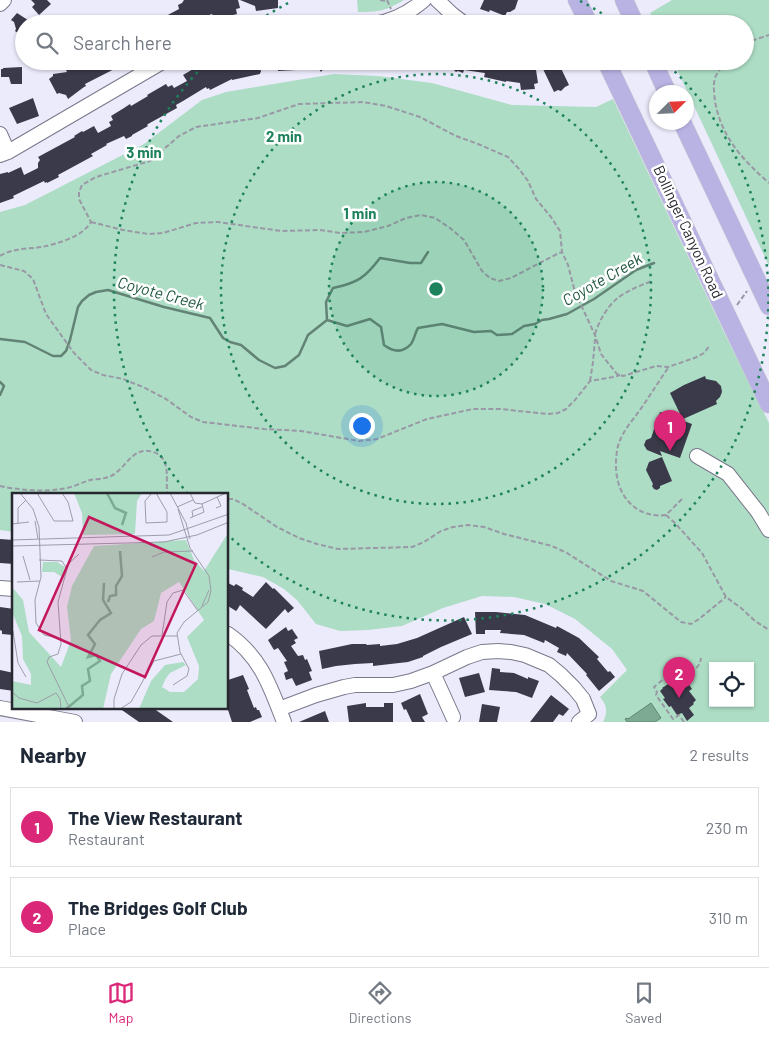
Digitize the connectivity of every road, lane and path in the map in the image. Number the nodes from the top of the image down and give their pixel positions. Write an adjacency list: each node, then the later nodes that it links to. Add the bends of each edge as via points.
1 (4, 0): 8 (street)
2 (380, 0): 7 (path)
3 (424, 0): 9 (street)
4 (437, 0): 10 (street)
5 (577, 0): 11 (main road)
6 (624, 0): 12 (main road)
7 (387, 1)
8 (0, 4)
9 (403, 15)
10 (453, 15)
11 (584, 15)
12 (631, 15)
13 (769, 35): 14 (path)
14 (754, 40)
15 (149, 70): 22 (street)
16 (610, 70): 37 (main road, Bollinger Canyon Road)
17 (657, 70): 19 (main road)
18 (720, 70): 23 (path, via 714,92 716,109 727,137 747,163)
19 (665, 85)
20 (686, 130): 31 (main road)
21 (0, 134): 22 (street)
22 (4, 154)
23 (769, 183)
24 (91, 222): 25 (path, via 148,234 196,223 218,222 281,231 364,232 421,215 434,218 450,228 464,240 482,270 490,278 500,281); 25 (path, via 79,199 82,185 96,177 150,161 179,136 196,127 258,118 299,104 363,102 420,117 508,158 528,181 536,199 560,231); 26 (path, via 87,228 63,241 14,250)
25 (562, 252): 32 (path, via 575,292)
26 (0, 256)
27 (0, 265): 36 (path, via 24,271 33,279 46,314 90,370 143,387 203,422 301,431 343,439 377,439 427,419 473,409 558,413 566,409)
28 (652, 281): 32 (path, via 618,297 597,326)
29 (747, 291): 30 (path)
30 (736, 306)
31 (769, 306)
32 (595, 335): 35 (path, via 601,354); 36 (path)
33 (710, 345): 34 (path, via 697,357)
34 (668, 367): 35 (path, via 656,366); 43 (path, via 626,430 618,445 616,464 620,488 628,501 648,514)
35 (620, 375): 36 (path)
36 (590, 381)
37 (769, 404)
38 (697, 456): 44 (street, via 728,474)
39 (0, 486): 40 (path, via 62,489 109,477 142,451 161,456 166,465)
40 (168, 493)
41 (229, 499): 45 (path, via 243,504 298,538 338,548 412,547 453,527 484,527 568,553 611,581 643,592 681,622 690,624)
42 (682, 499): 43 (path)
43 (666, 515): 45 (path, via 702,553)
44 (769, 530)
45 (726, 597): 46 (path)
46 (769, 630)
47 (229, 635): 51 (street, via 250,654 265,675)
48 (701, 658): 55 (path, via 694,670 680,677 671,673 654,687 673,719 679,715)
49 (433, 673): 51 (street, via 392,684 344,687 316,695); 52 (street); 54 (street, via 482,652 511,652 531,657 549,665 583,699 588,714)
50 (0, 708): 53 (street)
51 (281, 716)
52 (453, 716)
53 (75, 722)
54 (579, 722)
55 (684, 722)

